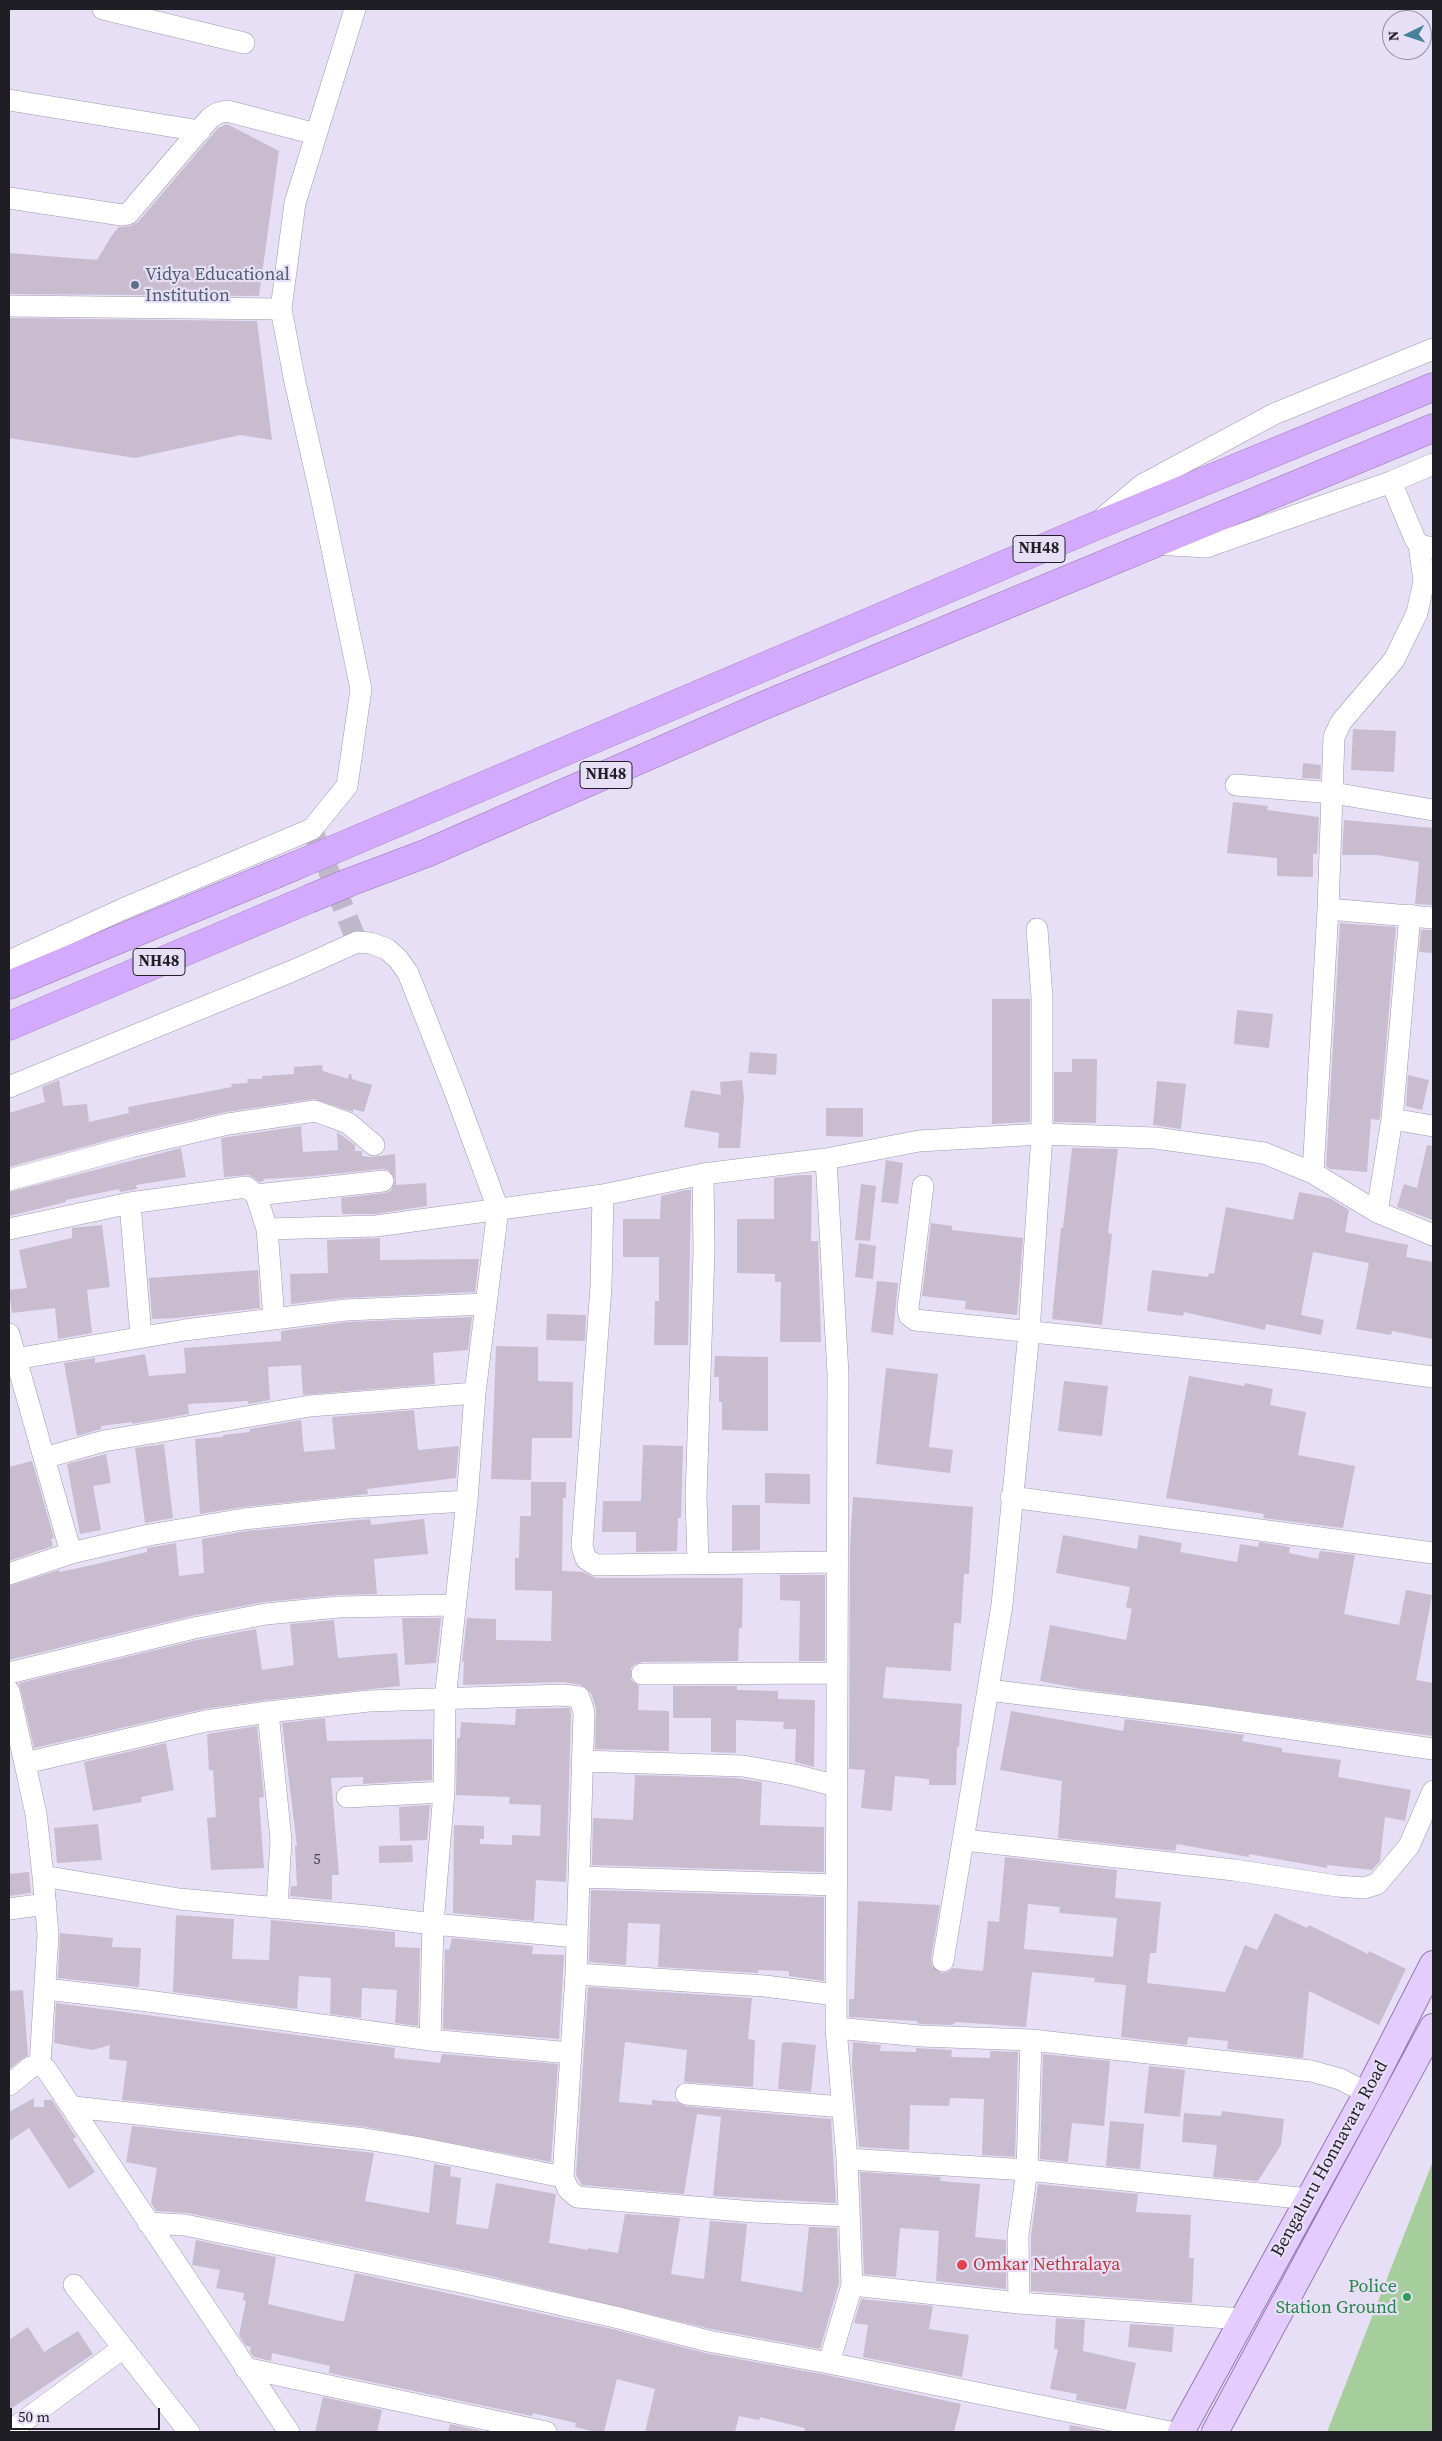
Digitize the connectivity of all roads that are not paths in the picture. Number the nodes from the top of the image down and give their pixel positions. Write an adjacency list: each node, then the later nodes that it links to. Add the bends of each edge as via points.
1 (103, 9): 3 (street)
2 (355, 9): 6 (street)
3 (244, 43)
4 (9, 100): 5 (street)
5 (200, 131): 6 (street, via 218,113 228,111); 7 (street, via 128,214)
6 (316, 134): 9 (street, via 295,203)
7 (9, 198)
8 (9, 306): 9 (street)
9 (281, 309): 25 (street, via 361,689 347,786 312,829)
10 (1433, 349): 15 (street, via 1274,414 1142,484)
11 (1433, 387): 15 (highway, NH48)
12 (1433, 428): 16 (highway, NH48)
13 (1433, 464): 14 (street)
14 (1391, 482): 16 (street, via 1206,547); 17 (street)
15 (1093, 527): 26 (highway, NH48, bridge)
16 (1152, 544): 27 (highway, NH48, bridge, via 427,853 350,882)
17 (1426, 546): 19 (street, via 1418,613 1394,660 1341,722 1334,737)
18 (1236, 785): 19 (street)
19 (1333, 793): 20 (street); 21 (street)
20 (1433, 810)
21 (1328, 909): 22 (street); 34 (street)
22 (1410, 916): 23 (street); 29 (street)
23 (1433, 918)
24 (1037, 929): 31 (street, via 1042,998)
25 (9, 961)
26 (9, 985)
27 (9, 1026)
28 (9, 1087): 42 (street, via 357,942 370,943 387,949 408,973)
29 (1392, 1118): 30 (street); 43 (street)
30 (1433, 1126)
31 (1042, 1134): 33 (street, via 919,1141); 34 (street, via 1155,1138 1264,1153); 49 (street)
32 (374, 1145): 36 (street, via 348,1123 315,1111 228,1124)
33 (826, 1159): 35 (street); 61 (street, via 838,1374)
34 (1313, 1173): 43 (street)
35 (703, 1174): 40 (street); 60 (street, via 704,1251 696,1497)
36 (9, 1180)
37 (383, 1181): 39 (street)
38 (923, 1186): 49 (street, via 909,1315 915,1320)
39 (256, 1195): 41 (street, via 246,1186); 45 (street)
40 (603, 1195): 42 (street); 60 (street, via 601,1287 582,1546 586,1559 596,1565)
41 (130, 1203): 44 (street); 51 (street)
42 (498, 1208): 45 (street, via 376,1226); 47 (street)
43 (1377, 1212): 46 (street)
44 (9, 1229)
45 (267, 1229): 48 (street)
46 (1433, 1235)
47 (486, 1304): 48 (street, via 346,1310); 54 (street)
48 (274, 1319): 51 (street)
49 (1029, 1332): 53 (street, via 1298,1359); 56 (street)
50 (9, 1334): 52 (street)
51 (142, 1336): 52 (street)
52 (12, 1359): 55 (street)
53 (1433, 1377)
54 (475, 1393): 55 (street, via 310,1406 104,1441); 57 (street)
55 (44, 1458): 58 (street)
56 (1011, 1497): 59 (street); 68 (street, via 1002,1605)
57 (467, 1501): 58 (street, via 347,1508 244,1519 149,1535); 63 (street)
58 (72, 1553): 62 (street)
59 (1433, 1553)
60 (698, 1562): 61 (street)
61 (838, 1562): 64 (street)
62 (9, 1574)
63 (455, 1605): 65 (street, via 340,1607 266,1614 194,1628); 69 (street)
64 (837, 1673): 66 (street); 74 (street)
65 (9, 1674)
66 (642, 1674)
67 (9, 1690): 73 (street)
68 (988, 1690): 71 (street); 78 (street)
69 (445, 1699): 70 (street, via 369,1700); 72 (street, via 579,1697 584,1712); 76 (street)
70 (268, 1712): 73 (street, via 206,1721); 83 (street, via 281,1840)
71 (1433, 1749)
72 (582, 1761): 74 (street, via 743,1766); 80 (street)
73 (25, 1763): 79 (street, via 36,1814)
74 (836, 1786): 81 (street)
75 (1433, 1791): 78 (street, via 1408,1846 1377,1884 1364,1888)
76 (444, 1792): 77 (street); 85 (street)
77 (347, 1797)
78 (964, 1840): 87 (street)
79 (43, 1876): 82 (street); 83 (street, via 179,1899)
80 (579, 1876): 81 (street); 86 (street)
81 (837, 1885): 91 (street)
82 (46, 1904): 84 (street); 90 (street)
83 (277, 1907): 85 (street)
84 (9, 1909)
85 (433, 1924): 86 (street); 94 (street)
86 (577, 1937): 89 (street)
87 (943, 1961)
88 (1433, 1964): 99 (main road, Bengaluru Honnavara Road)
89 (576, 1974): 91 (street, via 765,1986); 96 (street)
90 (46, 1989): 94 (street); 97 (street)
91 (836, 1995): 93 (street)
92 (1433, 2027): 122 (main road, Bengaluru Honnavara Road)
93 (836, 2028): 95 (street, via 920,2036); 101 (street)
94 (430, 2040): 96 (street)
95 (1031, 2040): 99 (street, via 1311,2071 1340,2079); 104 (street)
96 (570, 2053): 105 (street)
97 (40, 2065): 98 (street, via 31,2067); 102 (street)
98 (9, 2085)
99 (1367, 2092): 106 (main road, Bengaluru Honnavara Road)
100 (686, 2094): 101 (street)
101 (842, 2107): 103 (street)
102 (74, 2108): 105 (street, via 365,2139); 108 (street)
103 (847, 2159): 104 (street); 107 (street)
104 (1027, 2170): 106 (street); 111 (street, via 1018,2235)
105 (563, 2177): 107 (street, via 568,2189 577,2197 754,2212)
106 (1309, 2199): 112 (main road, Bengaluru Honnavara Road)
107 (849, 2216): 110 (street)
108 (148, 2223): 114 (street, via 185,2225 470,2284 708,2341); 115 (street)
109 (74, 2285): 113 (street)
110 (852, 2285): 111 (street); 114 (street)
111 (1019, 2303): 112 (street)
112 (1242, 2319): 121 (main road, Bengaluru Honnavara Road)
113 (123, 2348): 116 (street); 117 (street)
114 (830, 2363): 120 (street)
115 (245, 2368): 118 (street); 119 (street)
116 (9, 2432)
117 (190, 2432)
118 (289, 2432)
119 (546, 2432)
120 (1170, 2432)
121 (1181, 2432)
122 (1215, 2432)

